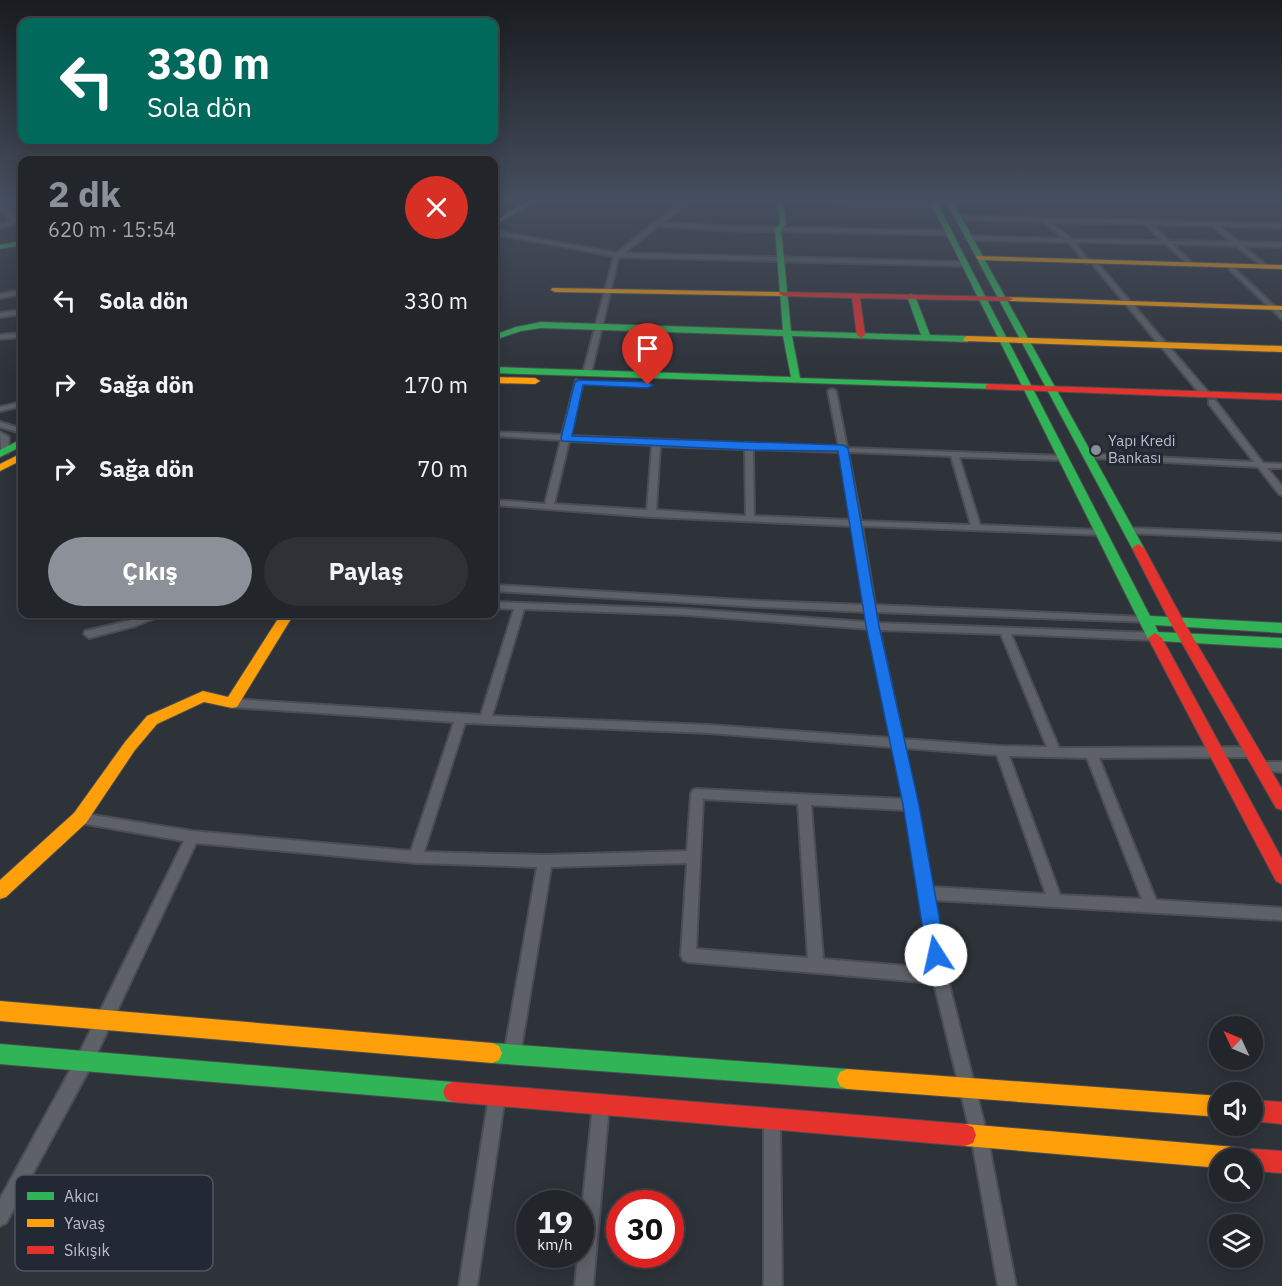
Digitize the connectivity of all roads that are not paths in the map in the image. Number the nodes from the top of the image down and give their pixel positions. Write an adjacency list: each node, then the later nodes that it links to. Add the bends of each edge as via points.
1 (617, 259): 16 (street)
2 (782, 259): 18 (street)
3 (813, 259): 10 (street)
4 (963, 259): 10 (street)
5 (1087, 259): 9 (street)
6 (1186, 259): 11 (street)
7 (1255, 259): 12 (street)
8 (981, 260): 9 (street); 23 (street)
9 (1091, 263): 11 (street); 13 (street); 24 (street)
10 (965, 264): 22 (street)
11 (1191, 264): 12 (street)
12 (1264, 266): 14 (street)
13 (1232, 269): 14 (street); 25 (street)
14 (1282, 269)
15 (555, 290): 16 (street)
16 (606, 290): 18 (street); 28 (street)
17 (18, 293): 20 (street)
18 (784, 294): 19 (street); 29 (street)
19 (856, 295): 21 (street); 31 (street)
20 (0, 296)
21 (911, 296): 22 (street); 34 (street)
22 (982, 298): 23 (street); 35 (street)
23 (1002, 299): 24 (street); 36 (street)
24 (1127, 303): 25 (street); 37 (street)
25 (1279, 311)
26 (18, 313): 27 (street)
27 (0, 316)
28 (598, 326): 29 (street); 33 (street, via 532,326); 40 (street)
29 (787, 333): 31 (street); 42 (street)
30 (18, 335): 32 (street)
31 (861, 335): 34 (street)
32 (0, 337)
33 (498, 337)
34 (927, 339): 35 (street)
35 (1004, 340): 36 (street); 44 (street)
36 (1027, 341): 37 (street); 45 (street)
37 (1163, 346): 38 (street); 47 (street)
38 (1282, 349)
39 (498, 370): 40 (street)
40 (583, 378): 41 (street); 42 (street); 43 (street); 55 (street)
41 (498, 380)
42 (796, 381): 44 (street)
43 (832, 391): 44 (street); 59 (street)
44 (1031, 392): 45 (street); 64 (street)
45 (1054, 393): 47 (street); 62 (street)
46 (1282, 396): 47 (street)
47 (1208, 398): 49 (street); 65 (street)
48 (18, 405): 50 (street)
49 (1282, 405)
50 (0, 408)
51 (0, 424): 52 (street)
52 (18, 430)
53 (0, 434): 60 (street, via 6,437)
54 (498, 434): 55 (street)
55 (566, 438): 56 (street); 70 (street)
56 (656, 443): 58 (street); 71 (street)
57 (18, 444): 60 (street)
58 (749, 447): 59 (street); 72 (street)
59 (843, 448): 61 (street); 73 (street)
60 (3, 453)
61 (954, 453): 64 (street); 74 (street)
62 (1090, 456): 65 (street); 75 (street)
63 (18, 458): 67 (street)
64 (1063, 458): 76 (street)
65 (1260, 465): 66 (street); 68 (street)
66 (1282, 466)
67 (0, 468)
68 (1282, 492)
69 (498, 503): 70 (street)
70 (549, 506): 71 (street)
71 (651, 514): 72 (street)
72 (750, 519): 73 (street)
73 (857, 523): 74 (street); 81 (street)
74 (976, 526): 76 (street)
75 (1131, 531): 77 (street); 85 (street)
76 (1100, 533): 84 (street)
77 (1282, 537)
78 (498, 588): 81 (street)
79 (498, 605): 80 (street)
80 (520, 606): 86 (street, via 687,612); 95 (street)
81 (870, 608): 84 (street); 86 (street)
82 (146, 618): 89 (street)
83 (285, 618): 93 (street)
84 (1145, 620): 85 (street); 90 (street)
85 (1177, 622): 87 (street); 91 (street)
86 (873, 626): 88 (street); 96 (street)
87 (1282, 628)
88 (1004, 630): 90 (street); 98 (street)
89 (89, 634)
90 (1153, 636): 91 (street); 101 (street)
91 (1186, 636): 92 (street); 99 (street)
92 (1282, 643)
93 (232, 703): 94 (street); 107 (street, via 203,696 152,720)
94 (461, 718): 95 (street); 109 (street)
95 (485, 720): 96 (street, via 709,729)
96 (897, 744): 97 (street); 106 (street)
97 (1001, 751): 98 (street); 115 (street)
98 (1055, 752): 100 (street)
99 (1253, 752): 101 (street); 102 (street)
100 (1091, 753): 101 (street); 116 (street)
101 (1215, 753): 112 (street)
102 (1261, 767): 103 (street); 105 (street)
103 (1282, 767)
104 (804, 800): 106 (street); 110 (street, via 698,794); 118 (street)
105 (1282, 803)
106 (911, 805): 114 (street)
107 (80, 818): 108 (street); 113 (street)
108 (192, 837): 109 (street); 121 (street)
109 (416, 857): 111 (street)
110 (694, 857): 111 (street); 118 (street, via 688,955)
111 (545, 861): 123 (street)
112 (1282, 876)
113 (0, 891)
114 (926, 893): 115 (street); 119 (street)
115 (1055, 901): 116 (street)
116 (1151, 906): 117 (street)
117 (1282, 914)
118 (816, 966): 119 (street)
119 (940, 976): 125 (street)
120 (0, 1011): 121 (street)
121 (105, 1020): 123 (street); 124 (street)
122 (0, 1054): 124 (street)
123 (512, 1055): 125 (street)
124 (84, 1062): 126 (street); 136 (street)
125 (968, 1087): 128 (street); 132 (street)
126 (497, 1096): 127 (street); 139 (street)
127 (601, 1105): 131 (street); 140 (street)
128 (1209, 1106)
129 (1263, 1111): 130 (street)
130 (1282, 1113)
131 (772, 1118): 132 (street); 141 (street)
132 (979, 1135): 133 (street); 142 (street)
133 (1209, 1156)
134 (1263, 1161): 135 (street)
135 (1282, 1162)
136 (23, 1175)
137 (15, 1189): 138 (street)
138 (0, 1217)
139 (468, 1286)
140 (584, 1286)
141 (773, 1286)
142 (1007, 1286)

